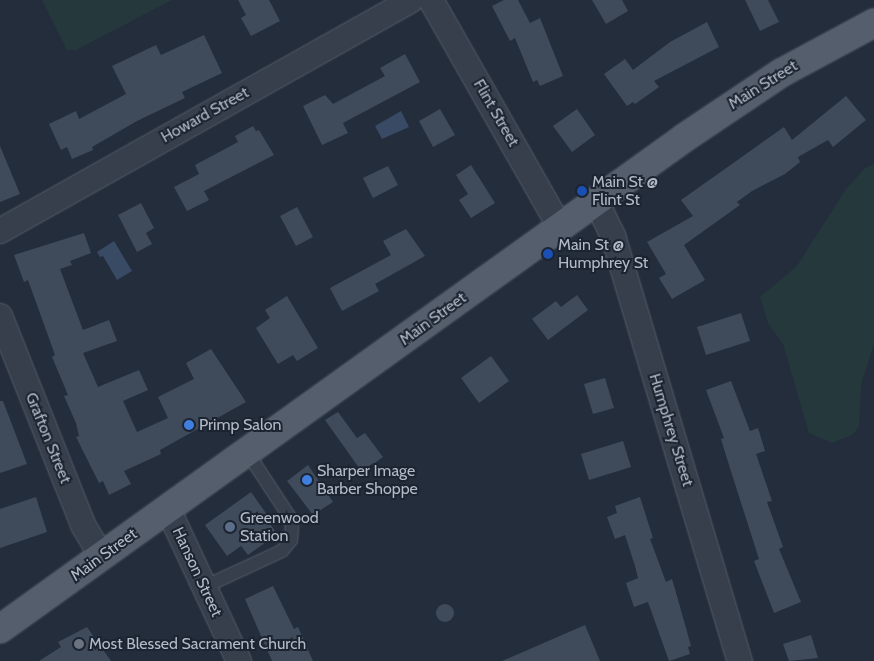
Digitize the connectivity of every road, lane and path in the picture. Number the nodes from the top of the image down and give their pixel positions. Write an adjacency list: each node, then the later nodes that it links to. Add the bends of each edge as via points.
1 (411, 0): 6 (street, Howard Street)
2 (431, 0): 5 (street, Flint Street)
3 (874, 23): 4 (main road, Main Street, via 752,91)
4 (596, 200): 5 (main road, Main Street); 14 (street, Humphrey Street, via 613,236)
5 (560, 227): 8 (main road, Main Street)
6 (0, 231)
7 (0, 316): 10 (street, Grafton Street, via 83,525)
8 (248, 452): 9 (main road, Main Street); 11 (lane, via 289,516 291,540 282,551)
9 (168, 509): 10 (main road, Main Street); 11 (street, Hanson Street)
10 (102, 557): 12 (main road, Main Street)
11 (204, 587): 13 (street, Hanson Street)
12 (0, 629)
13 (239, 661)
14 (740, 661)

